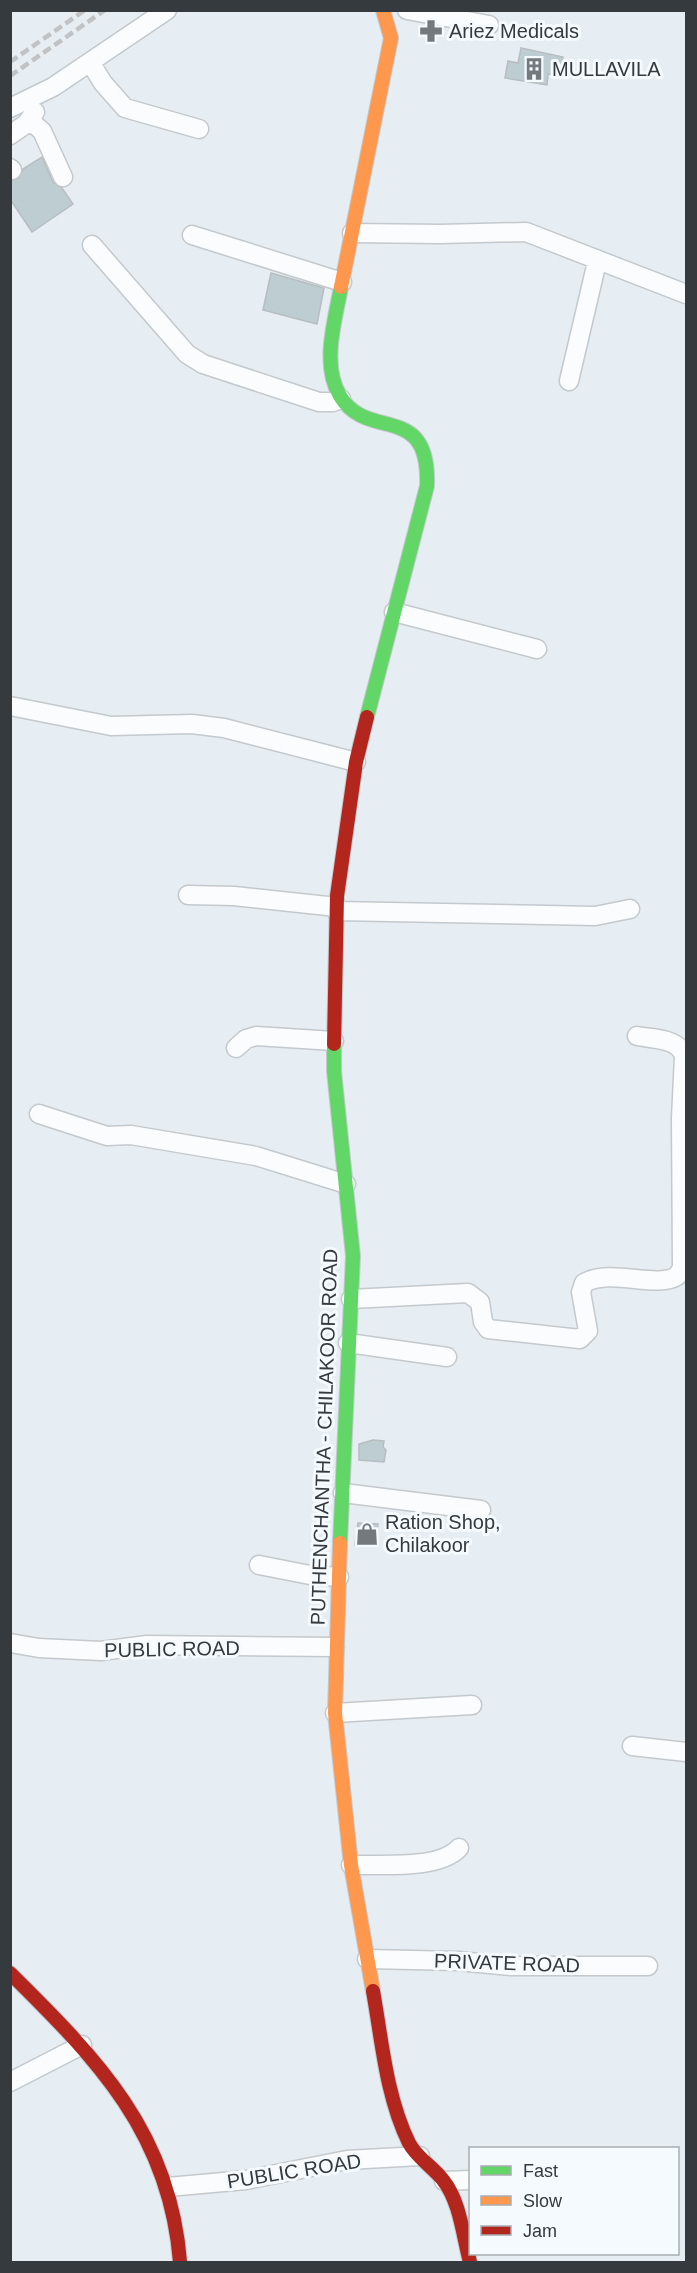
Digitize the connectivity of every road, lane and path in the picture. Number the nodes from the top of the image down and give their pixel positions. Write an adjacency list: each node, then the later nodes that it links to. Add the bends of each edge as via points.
1 (167, 10): 5 (street)
2 (383, 10): 12 (main road, via 391,38)
3 (407, 10): 4 (street)
4 (489, 25)
5 (90, 62): 6 (street); 9 (street, via 125,108)
6 (47, 90): 7 (street); 8 (street)
7 (10, 108)
8 (29, 120): 10 (street); 11 (street, via 42,131)
9 (199, 129)
10 (10, 135)
11 (63, 177)
12 (352, 233): 16 (main road); 17 (street, via 526,232)
13 (192, 235): 16 (street)
14 (92, 245): 19 (street, via 177,344 203,364 319,402)
15 (596, 266): 18 (street)
16 (342, 282): 19 (main road, via 330,344)
17 (687, 294)
18 (569, 381)
19 (341, 399): 20 (main road, PUTHENCHANTHA - CHILAKOOR ROAD, via 361,415 422,442 427,458 427,486)
20 (394, 612): 21 (street); 23 (main road, PUTHENCHANTHA - CHILAKOOR ROAD)
21 (537, 650)
22 (10, 706): 23 (street, via 111,726 192,724 224,728)
23 (356, 762): 25 (main road, PUTHENCHANTHA - CHILAKOOR ROAD, via 343,839)
24 (188, 895): 25 (street, via 234,896)
25 (337, 909): 26 (street, via 596,916); 28 (main road, PUTHENCHANTHA - CHILAKOOR ROAD)
26 (630, 909)
27 (637, 1036): 29 (street)
28 (334, 1041): 30 (street, via 256,1036); 32 (main road, PUTHENCHANTHA - CHILAKOOR ROAD)
29 (683, 1046): 33 (street, via 682,1268 675,1278 611,1277 584,1283 581,1292 588,1332 582,1339 488,1329 480,1302 468,1293)
30 (236, 1048)
31 (39, 1114): 32 (street, via 107,1136 131,1135 256,1156)
32 (346, 1184): 33 (main road, PUTHENCHANTHA - CHILAKOOR ROAD, via 354,1256)
33 (351, 1299): 34 (main road, PUTHENCHANTHA - CHILAKOOR ROAD)
34 (348, 1343): 35 (street); 36 (main road, PUTHENCHANTHA - CHILAKOOR ROAD)
35 (447, 1357)
36 (343, 1493): 37 (street); 39 (main road, PUTHENCHANTHA - CHILAKOOR ROAD)
37 (481, 1510)
38 (260, 1565): 39 (street)
39 (339, 1577): 41 (main road, PUTHENCHANTHA - CHILAKOOR ROAD)
40 (10, 1643): 41 (street, PUBLIC ROAD, via 101,1651 147,1645)
41 (335, 1647): 43 (main road, PUTHENCHANTHA - CHILAKOOR ROAD)
42 (472, 1705): 43 (street)
43 (335, 1713): 47 (main road, PUTHENCHANTHA - CHILAKOOR ROAD)
44 (632, 1746): 45 (street)
45 (687, 1752)
46 (459, 1848): 47 (street, via 449,1857 433,1862)
47 (351, 1864): 48 (main road, PUTHENCHANTHA - CHILAKOOR ROAD)
48 (367, 1959): 49 (street, PRIVATE ROAD, via 511,1966); 53 (main road, PUTHENCHANTHA - CHILAKOOR ROAD, via 396,2108 403,2130)
49 (648, 1966)
50 (10, 1973): 51 (main road)
51 (82, 2045): 52 (street); 56 (main road, via 109,2078)
52 (10, 2082)
53 (420, 2156): 54 (main road, PUTHENCHANTHA - CHILAKOOR ROAD); 56 (street, PUBLIC ROAD, via 347,2160 246,2180)
54 (444, 2181): 55 (street); 58 (main road, PUTHENCHANTHA - CHILAKOOR ROAD, via 456,2206)
55 (469, 2181)
56 (168, 2187): 57 (main road, via 176,2216)
57 (180, 2262)
58 (470, 2262)

